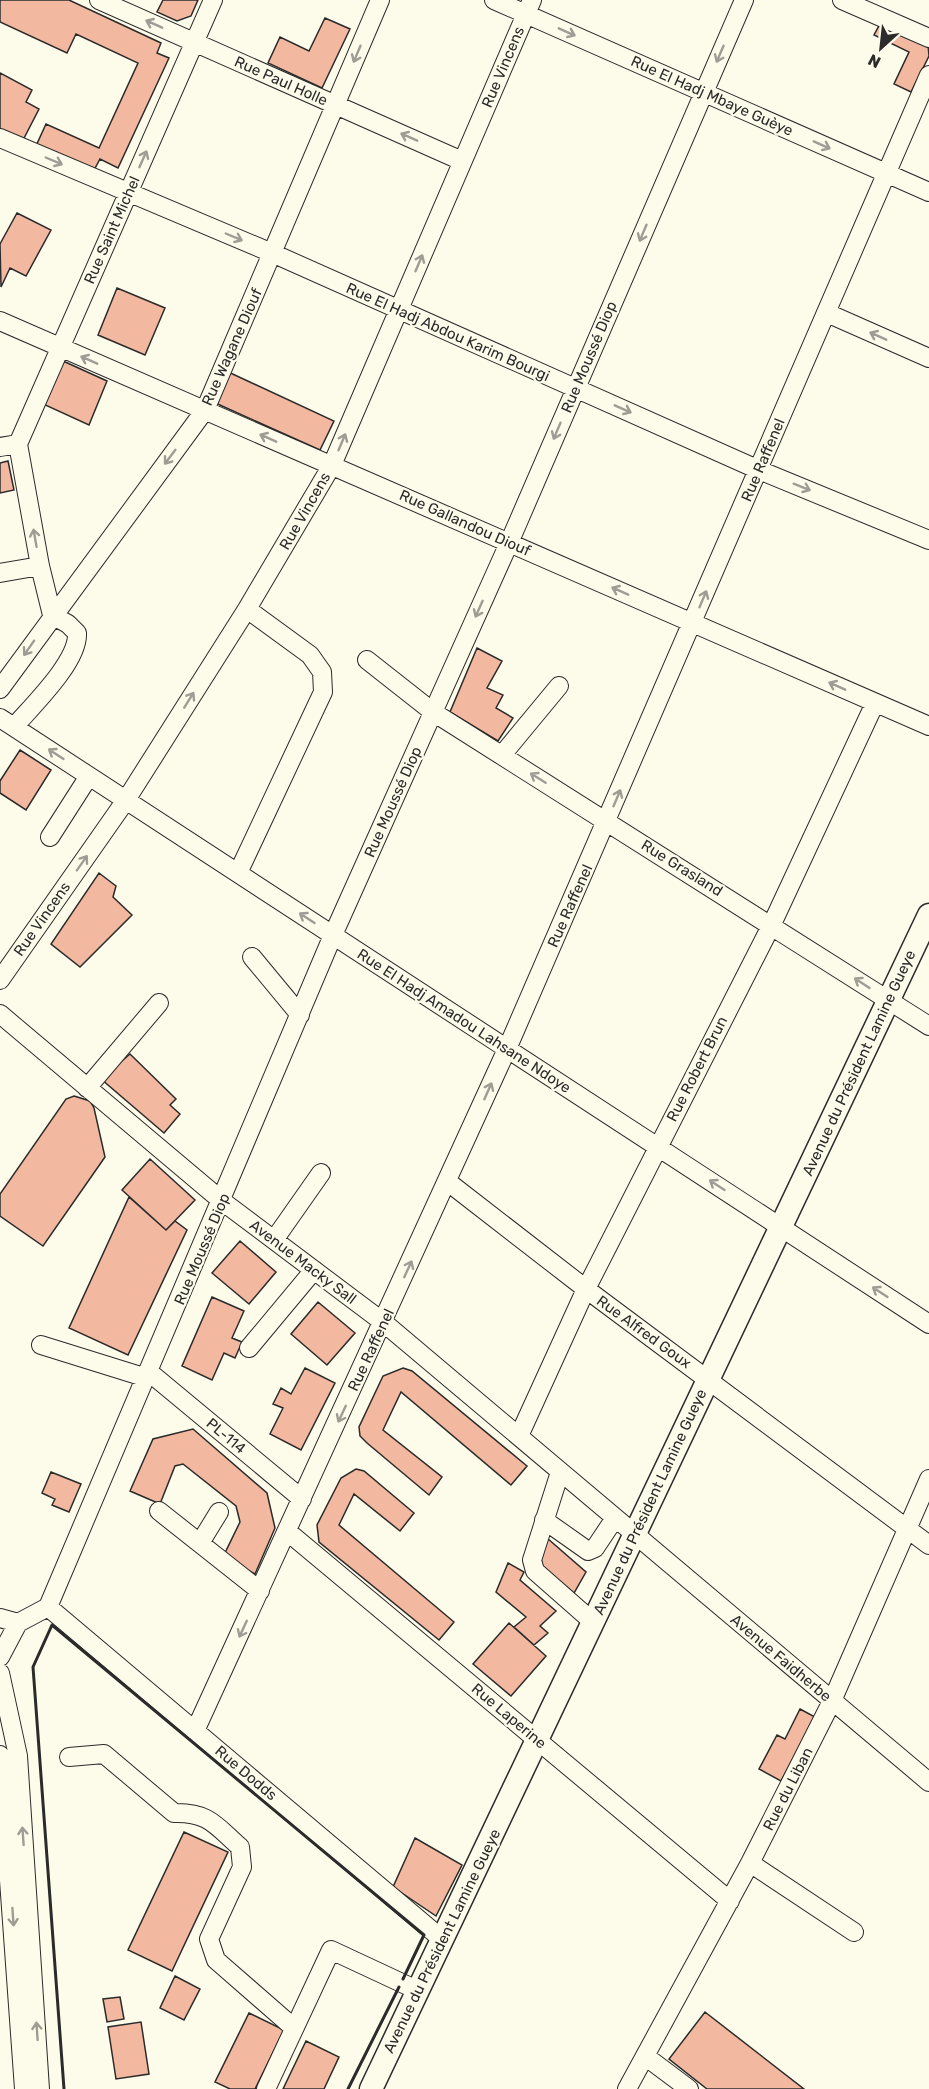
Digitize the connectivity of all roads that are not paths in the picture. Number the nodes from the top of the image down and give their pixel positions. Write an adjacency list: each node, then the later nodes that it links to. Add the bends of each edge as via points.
1 (99, 0): 9 (street, Rue Paul Holle, one-way to 1)
2 (213, 0): 9 (street, Rue Saint Michel)
3 (380, 0): 12 (street, Rue Wagane Diouf, one-way to 12)
4 (494, 0): 7 (street, Rue El Hadj Mbaye Guèye)
5 (744, 0): 11 (street, Rue Moussé Diop, one-way to 11)
6 (842, 0): 8 (street)
7 (529, 7): 11 (street, Rue El Hadj Mbaye Guèye, one-way to 11); 14 (street, Rue Vincens)
8 (929, 38)
9 (195, 42): 12 (street, Rue Paul Holle); 16 (street, Rue Saint Michel, one-way to 9)
10 (929, 75): 15 (street, Rue Raffenel)
11 (704, 92): 15 (street, Rue El Hadj Mbaye Guèye, one-way to 15); 24 (street, Rue Moussé Diop, one-way to 24)
12 (335, 105): 14 (street, Rue Paul Holle, one-way to 12); 18 (street, Rue Wagane Diouf)
13 (0, 138): 16 (street, Rue El Hadj Abdou Karim Bourgi, one-way to 16)
14 (462, 161): 19 (street, Rue Vincens, one-way to 14)
15 (888, 173): 17 (street, Rue El Hadj Mbaye Guèye); 20 (street, Rue Raffenel)
16 (128, 192): 18 (street, Rue El Hadj Abdou Karim Bourgi, one-way to 18); 22 (street, Rue Saint Michel)
17 (929, 192)
18 (273, 253): 19 (street, Rue El Hadj Abdou Karim Bourgi); 25 (street, Rue Wagane Diouf)
19 (399, 310): 24 (street, Rue El Hadj Abdou Karim Bourgi); 28 (street, Rue Vincens, one-way to 19)
20 (827, 313): 23 (street, one-way to 20); 29 (street, Rue Raffenel)
21 (0, 321): 22 (street, Rue Gallandou Diouf)
22 (61, 347): 25 (street, Rue Gallandou Diouf, one-way to 22); 26 (street, Rue Saint Michel)
23 (929, 358)
24 (575, 388): 29 (street, Rue El Hadj Abdou Karim Bourgi, one-way to 29); 31 (street, Rue Moussé Diop, one-way to 31)
25 (205, 410): 28 (street, Rue Gallandou Diouf, one-way to 25); 35 (street, Rue Wagane Diouf, one-way to 35)
26 (18, 444): 27 (street); 32 (street, one-way to 26)
27 (0, 447)
28 (332, 465): 31 (street, Rue Gallandou Diouf); 34 (street, Rue Vincens)
29 (759, 470): 30 (street, Rue El Hadj Abdou Karim Bourgi, one-way to 30); 36 (street, Rue Raffenel, one-way to 29)
30 (929, 540)
31 (509, 543): 36 (street, Rue Gallandou Diouf, one-way to 31); 41 (street, Rue Moussé Diop, one-way to 41)
32 (40, 566): 33 (street); 35 (street)
33 (0, 573)
34 (247, 609): 46 (street, Rue Vincens, one-way to 34); 49 (street, via 310,655 322,672 323,692)
35 (52, 615): 39 (street, Rue Wagane Diouf, one-way to 39); 42 (street, via 77,633 78,642 66,664)
36 (693, 623): 40 (street, Rue Gallandou Diouf, one-way to 36); 47 (street, Rue Raffenel, one-way to 36)
37 (367, 660): 41 (street, Rue Grasland)
38 (559, 686): 44 (street)
39 (0, 689)
40 (875, 702): 43 (street, Rue Gallandou Diouf); 51 (street, Rue Robert Brun)
41 (433, 712): 44 (street, Rue Grasland); 52 (street, Rue Moussé Diop)
42 (7, 722): 45 (street, Rue El Hadj Amadou Lahsane Ndoye, one-way to 42)
43 (929, 726)
44 (502, 755): 47 (street, Rue Grasland, one-way to 44)
45 (89, 776): 46 (street, Rue El Hadj Amadou Lahsane Ndoye); 48 (street)
46 (126, 800): 49 (street, Rue El Hadj Amadou Lahsane Ndoye); 54 (street, Rue Vincens, one-way to 46)
47 (607, 822): 51 (street, Rue Grasland); 60 (street, Rue Raffenel)
48 (50, 837)
49 (238, 873): 52 (street, Rue El Hadj Amadou Lahsane Ndoye, one-way to 49)
50 (929, 915): 55 (main road, Avenue du Président Lamine Gueye)
51 (772, 924): 55 (street, Rue Grasland, one-way to 51); 62 (street, Rue Robert Brun)
52 (333, 935): 58 (street, Rue Moussé Diop); 60 (street, Rue El Hadj Amadou Lahsane Ndoye)
53 (252, 957): 58 (street)
54 (0, 980)
55 (889, 1000): 59 (street, Rue Grasland); 66 (main road, Avenue du Président Lamine Gueye)
56 (159, 1003): 61 (street)
57 (0, 1014): 61 (street, Avenue Macky Sall)
58 (300, 1015): 65 (street, Rue Moussé Diop)
59 (929, 1026)
60 (507, 1049): 62 (street, Rue El Hadj Amadou Lahsane Ndoye); 64 (street, Rue Raffenel, one-way to 60)
61 (87, 1088): 65 (street, Avenue Macky Sall)
62 (658, 1147): 66 (street, Rue El Hadj Amadou Lahsane Ndoye, one-way to 62); 69 (street, Rue Robert Brun)
63 (321, 1173): 67 (street)
64 (448, 1182): 69 (street, Rue Alfred Goux); 70 (street, Rue Raffenel, one-way to 64)
65 (222, 1201): 67 (street, Avenue Macky Sall); 74 (street, Rue Moussé Diop)
66 (782, 1228): 71 (street, Rue El Hadj Amadou Lahsane Ndoye, one-way to 66); 75 (main road, Avenue du Président Lamine Gueye)
67 (274, 1240): 68 (street, Avenue Macky Sall)
68 (314, 1270): 70 (street, Avenue Macky Sall); 73 (street)
69 (586, 1289): 75 (street, Rue Alfred Goux); 76 (street, Rue Robert Brun)
70 (384, 1322): 76 (street, Avenue Macky Sall); 79 (street, Rue Raffenel, one-way to 79)
71 (929, 1324)
72 (41, 1345): 74 (street)
73 (249, 1348)
74 (148, 1375): 79 (street, PL-114); 90 (street, Rue Moussé Diop)
75 (708, 1378): 84 (street, Rue Alfred Goux); 86 (main road, Avenue du Président Lamine Gueye)
76 (519, 1436): 77 (street, Avenue Macky Sall)
77 (560, 1472): 82 (street, Avenue Macky Sall); 83 (street)
78 (929, 1479): 84 (street, Rue du Liban)
79 (302, 1499): 85 (street, Rue Raffenel)
80 (159, 1511): 87 (street)
81 (219, 1512): 87 (street)
82 (615, 1518): 83 (street, via 595,1548 588,1551); 86 (street, Avenue Macky Sall)
83 (544, 1520): 92 (street, via 532,1560 536,1571)
84 (908, 1529): 88 (street, Rue Alfred Goux); 95 (street, Rue du Liban)
85 (288, 1532): 89 (street, Rue Raffenel); 97 (street, Rue Laperine)
86 (634, 1534): 92 (main road, Avenue du Président Lamine Gueye); 95 (street, Avenue Faidherbe)
87 (200, 1544): 89 (street)
88 (929, 1545)
89 (260, 1591): 96 (street, Rue Raffenel, one-way to 96)
90 (48, 1607): 91 (street); 96 (street, Rue Dodds)
91 (9, 1620): 93 (street)
92 (593, 1622): 97 (main road, Avenue du Président Lamine Gueye)
93 (0, 1657)
94 (0, 1673): 109 (street, one-way to 94, via 18,1756)
95 (832, 1701): 100 (street, Avenue Faidherbe); 101 (street, Rue du Liban)
96 (195, 1731): 104 (street, Rue Dodds)
97 (537, 1740): 102 (street, Rue Laperine); 104 (main road, Avenue du Président Lamine Gueye)
98 (0, 1755): 108 (street, one-way to 108)
99 (69, 1757): 106 (street, via 104,1754 174,1813 193,1812 206,1817 240,1847 242,1867 209,1939 216,1959)
100 (929, 1782)
101 (750, 1863): 102 (street, Rue du Liban); 103 (street)
102 (730, 1901): 107 (street, Rue du Liban)
103 (854, 1932)
104 (443, 1940): 105 (main road, Avenue du Président Lamine Gueye)
105 (419, 1990): 106 (street, via 331,1950); 111 (main road, Avenue du Président Lamine Gueye)
106 (294, 2028): 110 (street)
107 (645, 2056): 112 (street, Rue du Liban); 113 (street)
108 (24, 2089)
109 (40, 2089)
110 (266, 2089)
111 (371, 2089)
112 (627, 2089)
113 (689, 2089)

